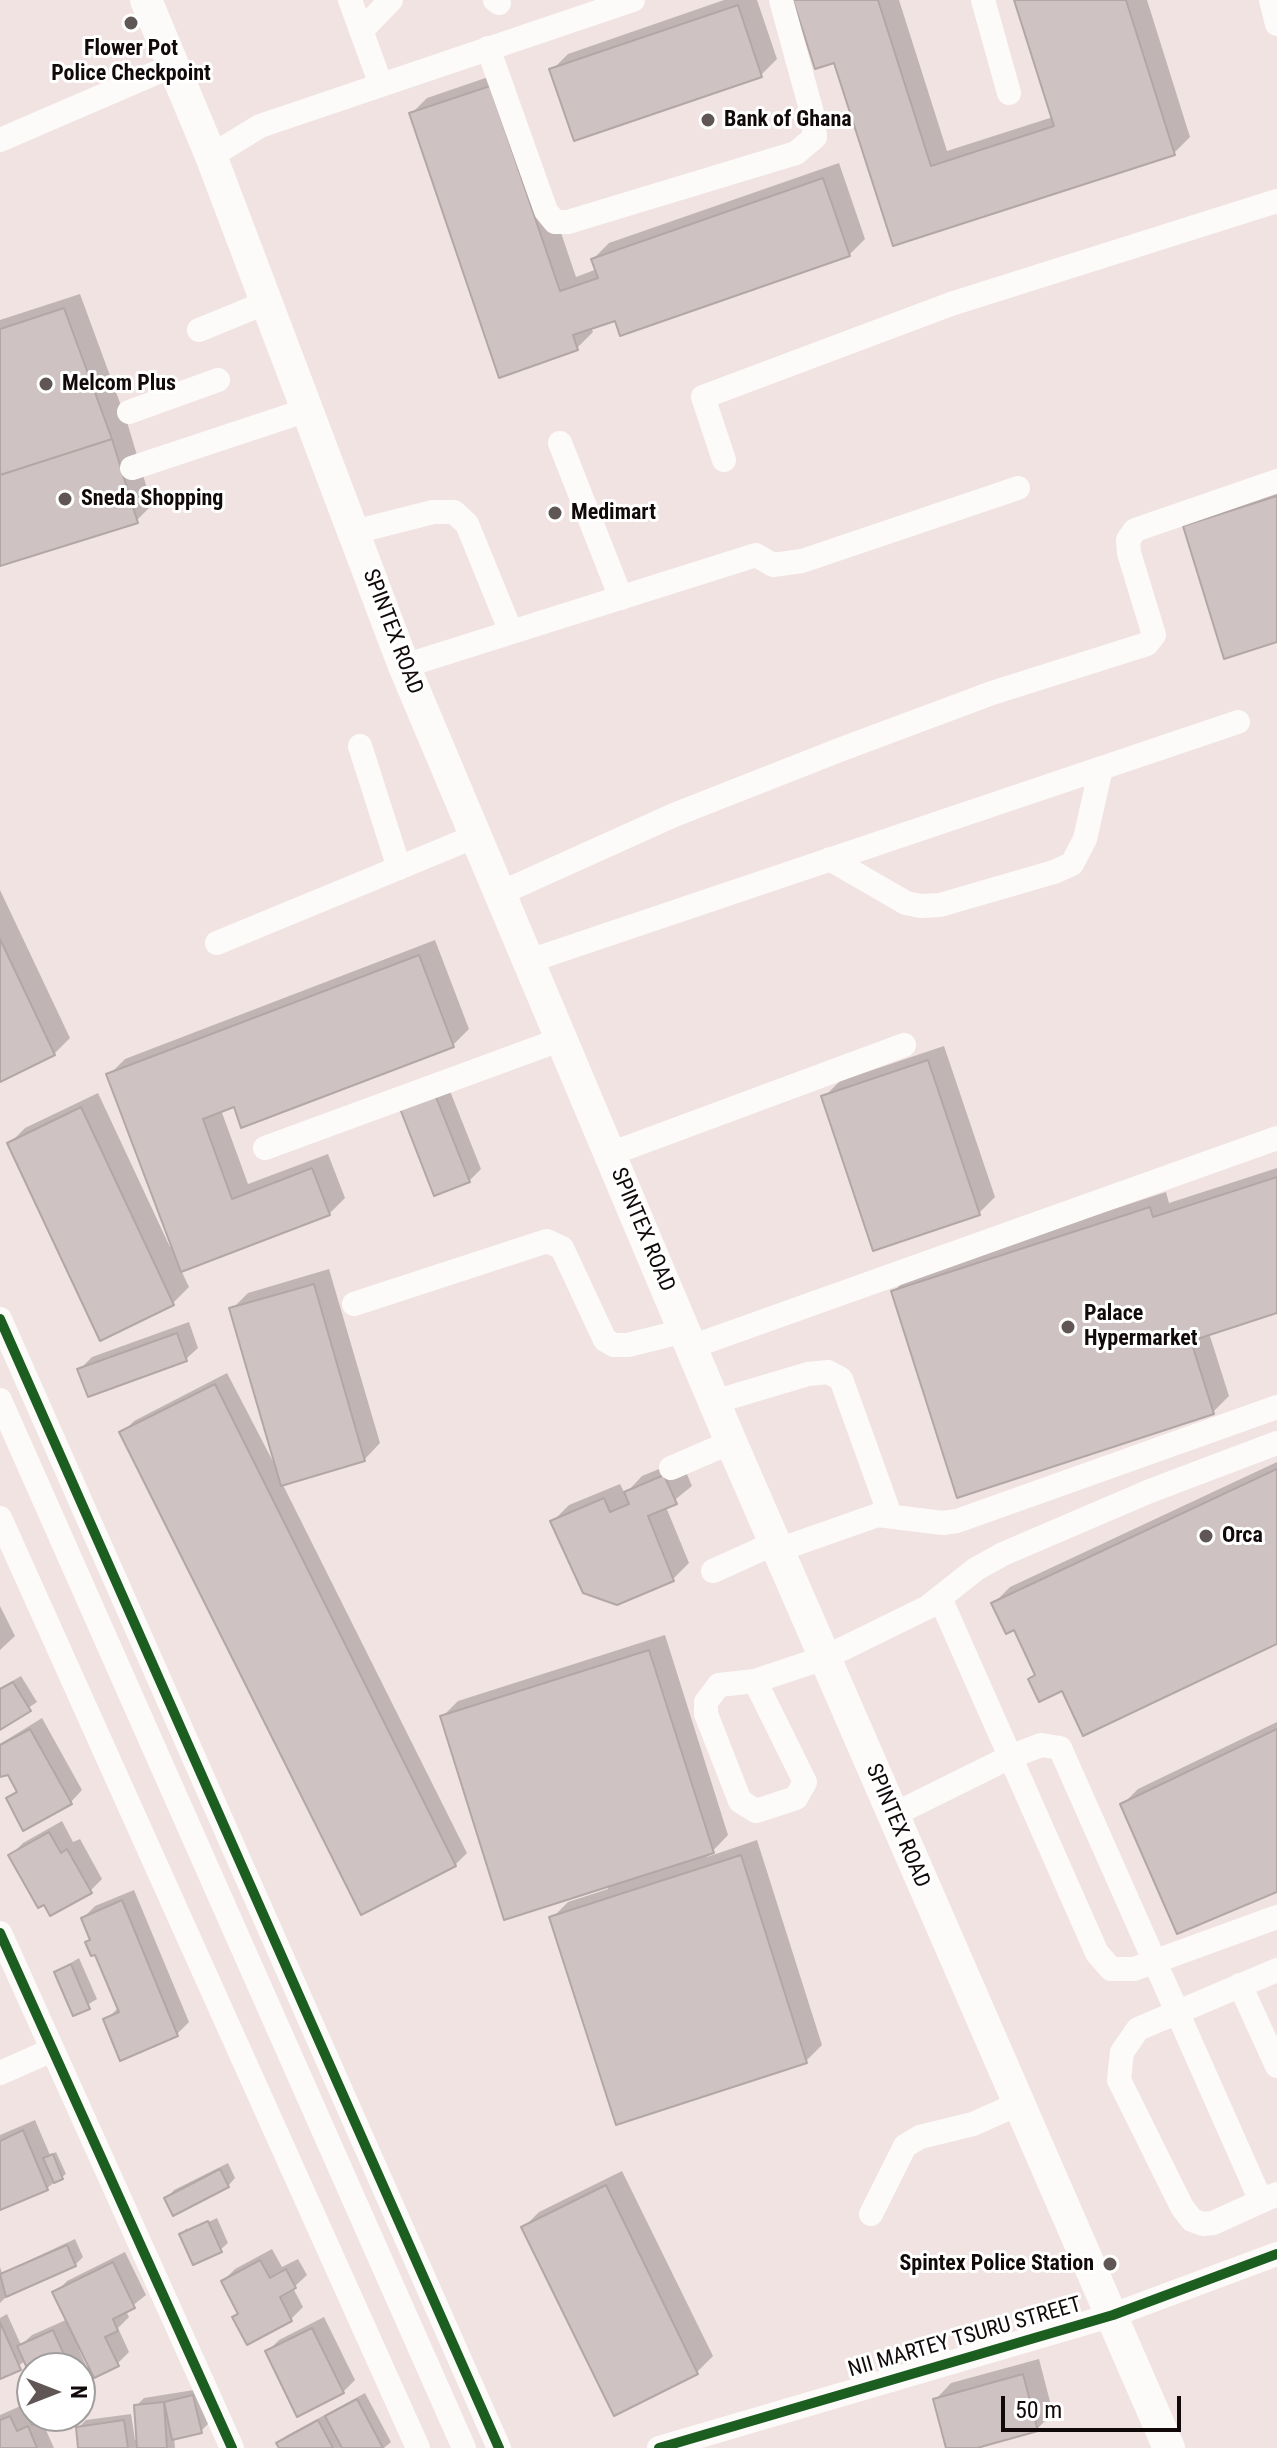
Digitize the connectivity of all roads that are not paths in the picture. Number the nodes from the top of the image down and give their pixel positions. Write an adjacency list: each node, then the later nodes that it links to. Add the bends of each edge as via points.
1 (146, 0): 11 (main road, SPINTEX ROAD)
2 (350, 0): 9 (street)
3 (391, 0): 9 (street)
4 (633, 0): 10 (street)
5 (781, 0): 10 (street, via 815,137 796,153 568,222 555,222 546,211)
6 (983, 0): 13 (street)
7 (1271, 0): 8 (street)
8 (1277, 24)
9 (361, 31): 12 (street)
10 (488, 48): 12 (street)
11 (174, 65): 14 (street); 15 (main road, SPINTEX ROAD)
12 (381, 85): 15 (street, via 260,126)
13 (1009, 93)
14 (0, 140)
15 (211, 156): 17 (main road, SPINTEX ROAD)
16 (1277, 201): 23 (street, via 951,304 703,397)
17 (265, 303): 18 (street); 20 (main road, SPINTEX ROAD)
18 (199, 330)
19 (218, 380): 21 (street)
20 (307, 410): 24 (street); 27 (main road, SPINTEX ROAD)
21 (129, 412)
22 (560, 443): 28 (street)
23 (724, 460)
24 (132, 468)
25 (1277, 481): 37 (street, via 1135,530 1128,540 1129,553 1154,635 1147,644 992,693 842,749 674,815)
26 (1018, 488): 28 (street, via 802,561 773,565 756,555)
27 (354, 532): 29 (street, via 433,512 454,512 467,524); 30 (main road, SPINTEX ROAD)
28 (621, 598): 29 (street)
29 (511, 632): 30 (street)
30 (404, 666): 34 (main road, SPINTEX ROAD)
31 (1238, 722): 33 (street)
32 (360, 746): 36 (street)
33 (1101, 768): 35 (street); 35 (street, via 1085,839 1072,864 1054,872 921,906 906,903)
34 (476, 836): 36 (street); 37 (main road, SPINTEX ROAD)
35 (830, 859): 39 (street)
36 (399, 868): 38 (street)
37 (501, 893): 39 (main road, SPINTEX ROAD)
38 (217, 943)
39 (529, 961): 40 (main road, SPINTEX ROAD)
40 (562, 1039): 43 (street); 44 (main road, SPINTEX ROAD)
41 (904, 1045): 44 (street)
42 (1277, 1138): 47 (street)
43 (265, 1148)
44 (610, 1154): 47 (main road, SPINTEX ROAD)
45 (354, 1304): 47 (street, via 547,1241 562,1248 605,1340 628,1345)
46 (0, 1319): 80 (street)
47 (687, 1339): 49 (main road, SPINTEX ROAD)
48 (0, 1400): 79 (street)
49 (714, 1402): 51 (main road, SPINTEX ROAD); 54 (street, via 808,1374 828,1372 841,1379)
50 (1277, 1407): 54 (street, via 957,1521)
51 (731, 1442): 53 (street); 56 (main road, SPINTEX ROAD)
52 (1277, 1443): 58 (street, via 1003,1554)
53 (671, 1468)
54 (890, 1515): 56 (street)
55 (0, 1518): 78 (street)
56 (776, 1546): 57 (street); 59 (main road, SPINTEX ROAD)
57 (713, 1571)
58 (940, 1598): 59 (street, via 907,1620); 61 (street)
59 (824, 1658): 60 (street); 62 (main road, SPINTEX ROAD)
60 (755, 1681): 60 (street, via 805,1782 796,1798 756,1811 740,1801 706,1714 706,1702 719,1685)
61 (1010, 1757): 62 (street); 65 (street, via 1097,1953 1111,1969 1134,1969); 65 (street, via 1041,1745 1060,1748)
62 (893, 1815): 72 (main road, SPINTEX ROAD)
63 (1277, 1917): 65 (street)
64 (0, 1933): 69 (street)
65 (1155, 1961): 68 (street)
66 (1277, 1970): 67 (street)
67 (1240, 1985): 68 (street); 70 (street)
68 (1176, 2011): 73 (street); 73 (street, via 1138,2029 1122,2052 1119,2080 1182,2207 1192,2220 1213,2223)
69 (52, 2050): 71 (street); 77 (street)
70 (1277, 2066)
71 (0, 2073)
72 (1018, 2104): 74 (street, via 905,2146); 76 (main road, SPINTEX ROAD)
73 (1269, 2197)
74 (871, 2214)
75 (1277, 2254): 76 (street, NII MARTEY TSURU STREET)
76 (1113, 2315): 81 (street, NII MARTEY TSURU STREET); 82 (main road, SPINTEX ROAD)
77 (232, 2448)
78 (418, 2448)
79 (464, 2448)
80 (499, 2448)
81 (659, 2448)
82 (1169, 2448)

